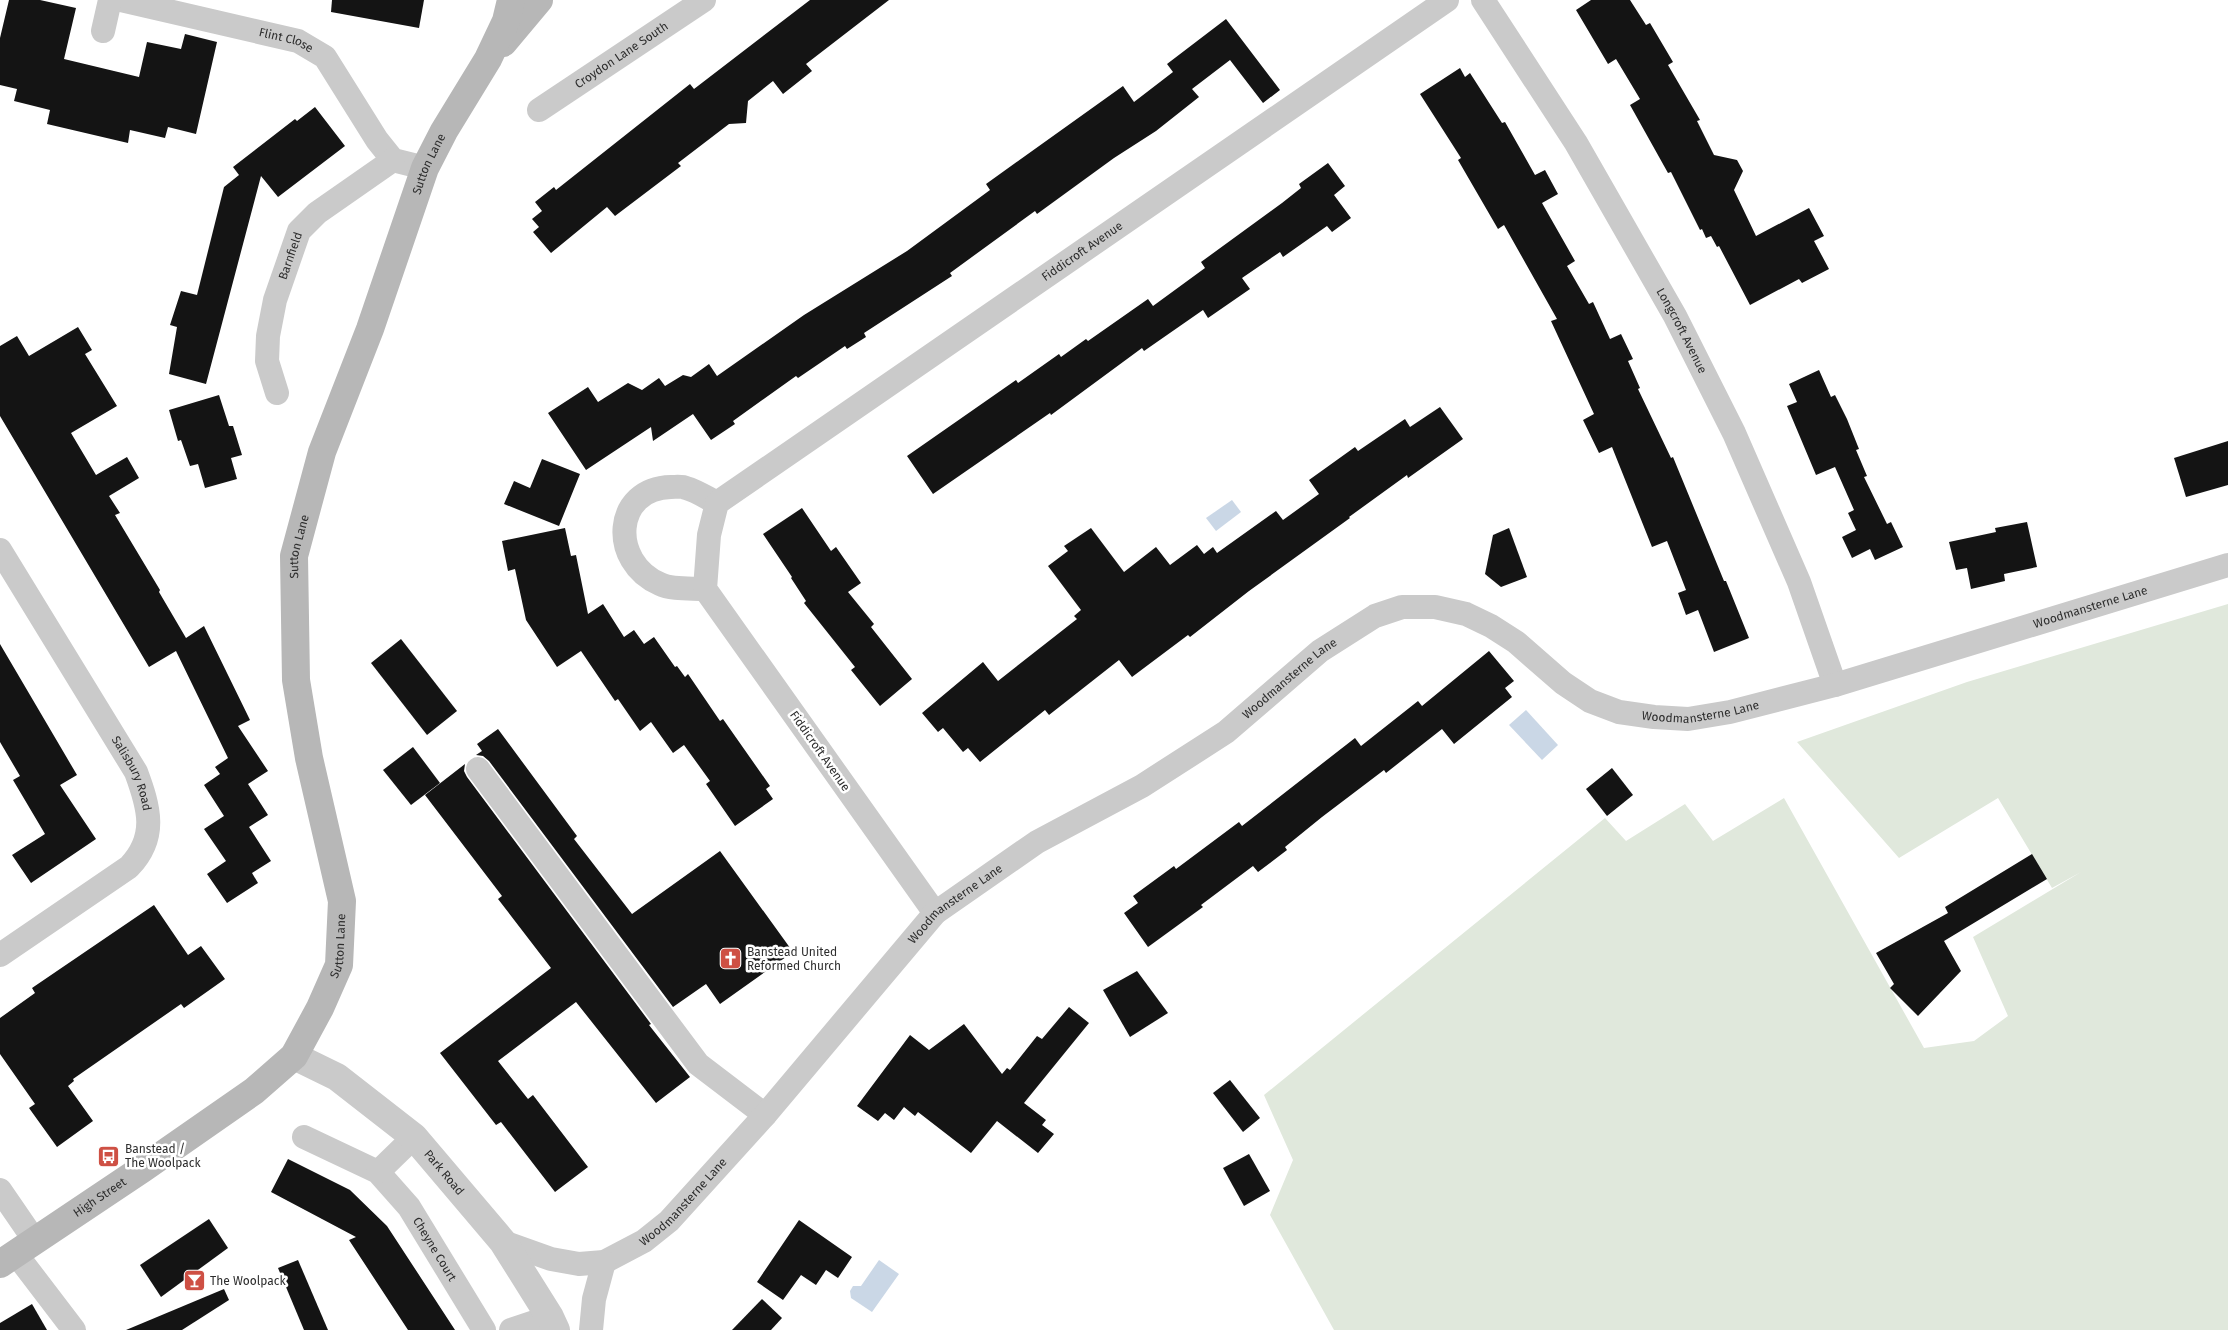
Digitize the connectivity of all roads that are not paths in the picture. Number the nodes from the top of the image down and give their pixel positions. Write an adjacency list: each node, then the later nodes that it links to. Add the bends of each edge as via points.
1 (110, 0): 8 (street)
2 (121, 0): 11 (street, Flint Close, via 298,41 325,57)
3 (511, 0): 9 (main road, Sutton Lane, via 506,21)
4 (539, 0): 9 (main road, Sutton Lane)
5 (704, 0): 10 (street, Croydon Lane South)
6 (1447, 0): 14 (street, Fiddicroft Avenue)
7 (1483, 0): 18 (street, Longcroft Avenue, via 1576,143 1675,316 1734,434 1799,582)
8 (103, 31)
9 (488, 59): 12 (main road, Sutton Lane)
10 (539, 110)
11 (392, 160): 12 (street); 13 (street, Barnfield, via 317,213 299,231 275,300 268,336 268,362)
12 (425, 168): 22 (main road, Sutton Lane, via 370,329 322,452 294,556 296,680 309,758 342,901 339,965)
13 (277, 393)
14 (717, 503): 17 (street, via 709,535); 17 (street, via 686,487 659,488 633,503 623,531 627,555 640,572 661,585)
15 (0, 550): 21 (street, Salisbury Road, via 136,772 147,801 149,831 141,853 129,867)
16 (2228, 565): 18 (street, Woodmansterne Lane)
17 (705, 589): 20 (street, Fiddicroft Avenue)
18 (1835, 685): 20 (street, Woodmansterne Lane, via 1730,712 1688,719 1619,712 1590,701 1491,626 1466,614 1435,607 1402,606 1375,616 1320,651 1226,732 1142,786 1037,842)
19 (478, 769): 23 (street, via 698,1064)
20 (935, 913): 23 (street, Woodmansterne Lane)
21 (0, 955)
22 (294, 1056): 25 (street, Park Road, via 337,1077); 29 (main road, High Street, via 254,1091)
23 (765, 1115): 30 (street, Woodmansterne Lane, via 669,1221 644,1241)
24 (304, 1136): 26 (street, Cheyne Court)
25 (414, 1138): 26 (street); 28 (street, Park Road)
26 (378, 1172): 33 (street, Cheyne Court, via 409,1207)
27 (0, 1190): 29 (street)
28 (503, 1242): 30 (street, Woodmansterne Lane, via 551,1259 579,1264); 31 (street, Park Road)
29 (17, 1253): 32 (street)
30 (604, 1262): 35 (street, via 594,1300)
31 (553, 1323): 34 (street)
32 (74, 1330)
33 (484, 1330)
34 (511, 1330)
35 (591, 1330)

